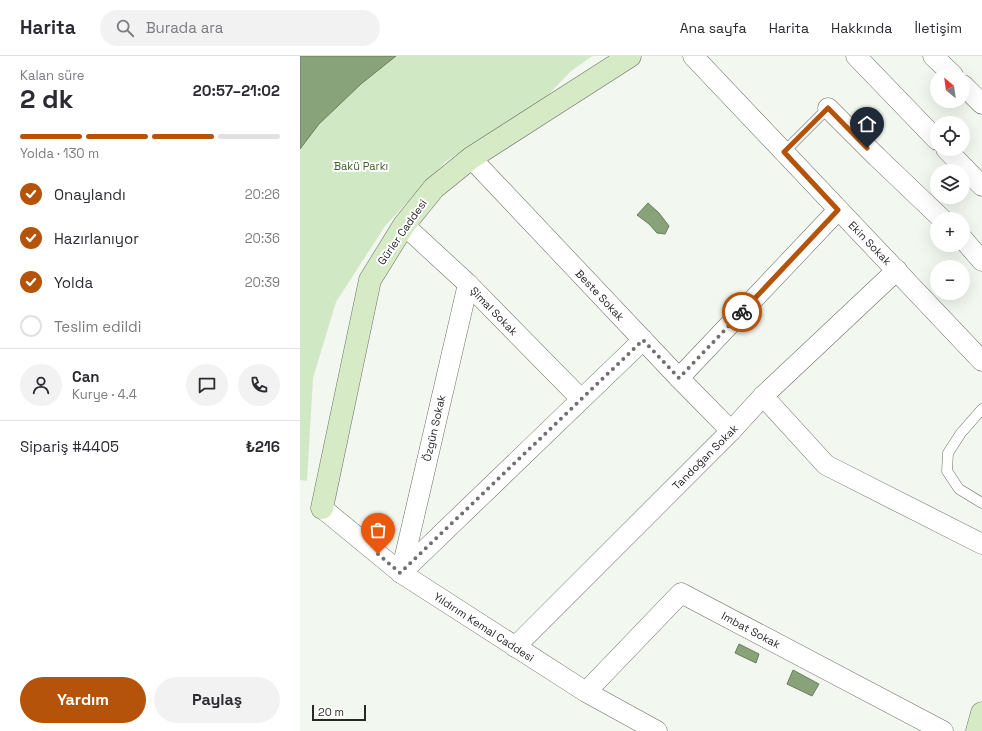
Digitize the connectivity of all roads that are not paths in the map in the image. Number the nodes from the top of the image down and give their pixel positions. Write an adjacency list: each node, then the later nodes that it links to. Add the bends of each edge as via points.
1 (630, 56): 12 (street, Gürler Caddesi)
2 (693, 56): 10 (street, Ekin Sokak)
3 (856, 56): 9 (street)
4 (933, 56): 5 (street)
5 (946, 68)
6 (970, 92): 7 (street)
7 (982, 104)
8 (828, 108): 10 (lane); 15 (street)
9 (930, 133)
10 (784, 152): 14 (street, Ekin Sokak)
11 (953, 156): 13 (street)
12 (471, 158): 16 (street, Gürler Caddesi, via 434,188); 21 (street, Beste Sokak)
13 (982, 186)
14 (838, 210): 19 (street, Ekin Sokak); 23 (street)
15 (935, 212)
16 (404, 226): 20 (street, Şimal Sokak); 29 (street, Gürler Caddesi, via 370,280)
17 (970, 247): 18 (street)
18 (982, 261)
19 (897, 270): 22 (street, Ekin Sokak); 24 (street, Tandoğan Sokak)
20 (468, 284): 25 (street, Şimal Sokak); 31 (street, Özgün Sokak)
21 (643, 340): 23 (street, Beste Sokak); 25 (street)
22 (982, 361)
23 (679, 378): 27 (street, Beste Sokak)
24 (763, 396): 27 (street, Tandoğan Sokak); 30 (street, via 826,465)
25 (581, 399): 31 (street)
26 (982, 409): 28 (lane, via 948,453 947,471 959,489)
27 (731, 431): 32 (street, Tandoğan Sokak)
28 (982, 503)
29 (322, 508): 31 (street, Yıldırım Kemal Caddesi)
30 (982, 544)
31 (400, 573): 32 (street, Yıldırım Kemal Caddesi)
32 (515, 647): 33 (street, Yıldırım Kemal Caddesi)
33 (586, 692): 35 (street, Yıldırım Kemal Caddesi); 36 (street, Imbat Sokak, via 681,593)
34 (982, 713): 37 (street)
35 (657, 731)
36 (943, 731)
37 (977, 731)

